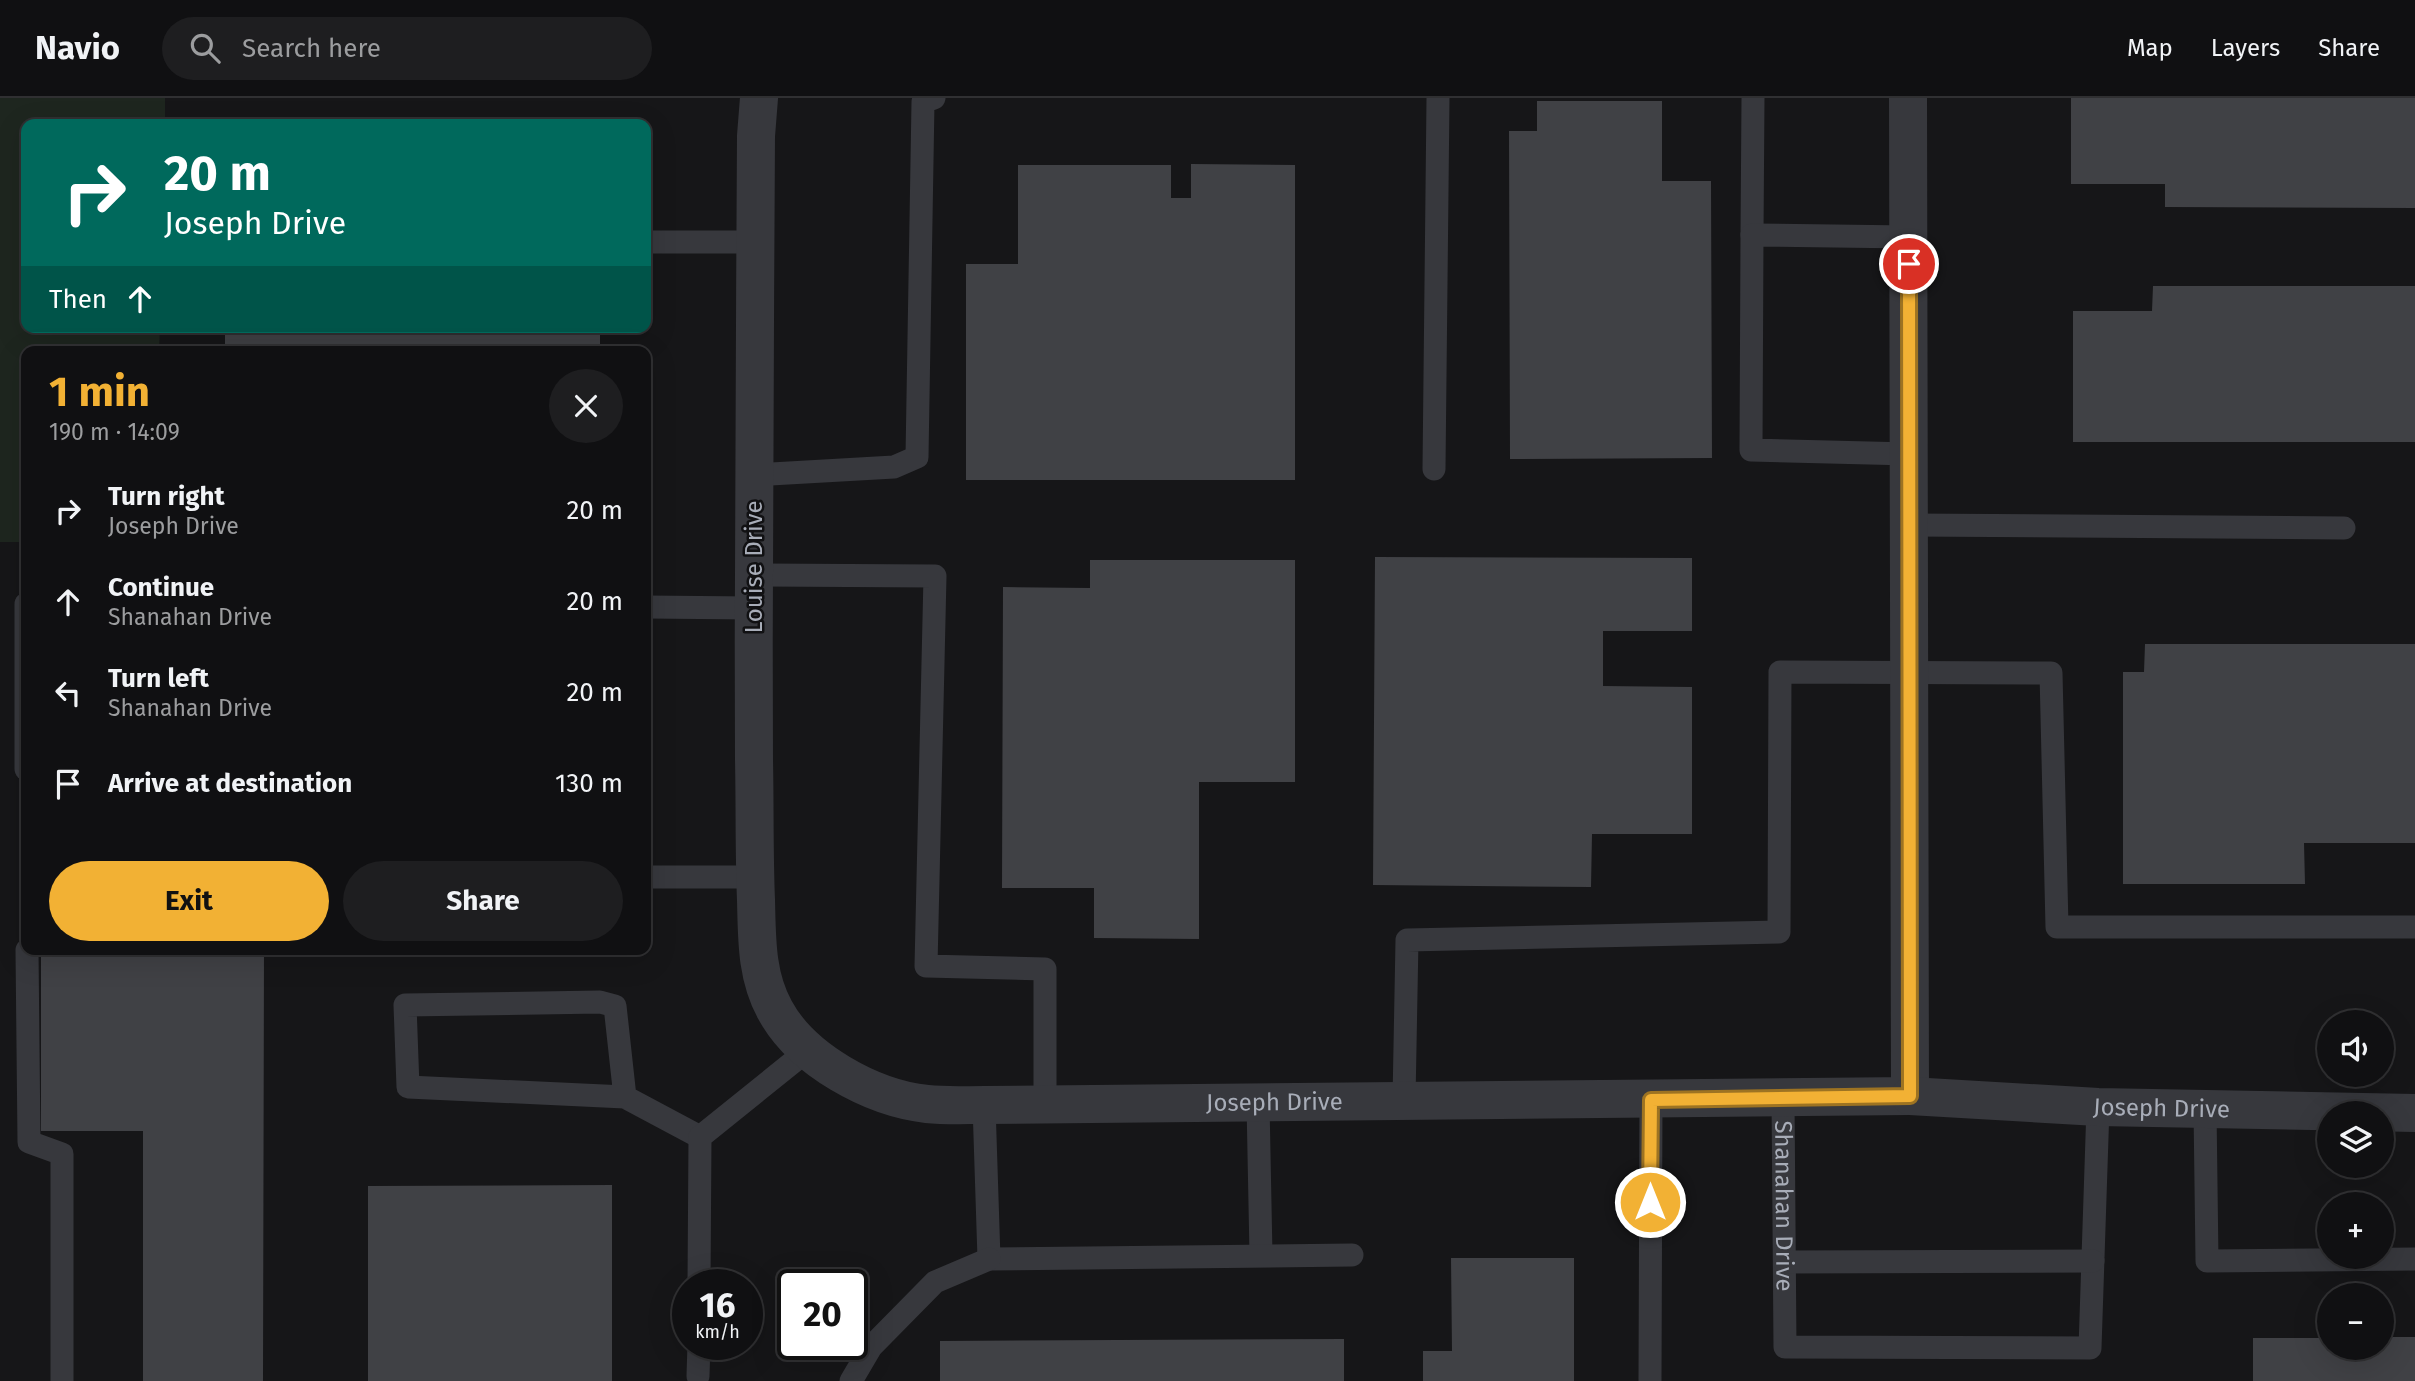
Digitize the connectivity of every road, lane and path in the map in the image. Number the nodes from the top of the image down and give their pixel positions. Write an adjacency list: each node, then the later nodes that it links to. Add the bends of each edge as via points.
1 (759, 98): 9 (street, Louise Drive)
2 (934, 98): 12 (lane, via 923,102 917,457 894,467)
3 (1438, 98): 11 (lane)
4 (1753, 98): 6 (lane)
5 (1908, 98): 7 (street)
6 (1752, 235): 7 (lane); 10 (lane, via 1751,450)
7 (1909, 237): 10 (street)
8 (651, 242): 9 (lane)
9 (755, 242): 12 (street, Louise Drive)
10 (1910, 453): 13 (street)
11 (1434, 468)
12 (754, 475): 15 (street, Louise Drive)
13 (1910, 525): 14 (lane); 17 (street)
14 (2344, 528)
15 (753, 592): 16 (lane); 19 (street, Louise Drive); 29 (lane, via 935,576 926,966 1045,969)
16 (651, 606)
17 (1910, 671): 20 (lane, via 2051,673 2057,927); 23 (street); 26 (lane, via 1780,672 1779,932 1406,940)
18 (651, 877): 19 (lane)
19 (755, 877): 22 (street, Louise Drive, via 758,958 766,990)
20 (2415, 927)
21 (27, 955): 44 (lane, via 29,1142 62,1154)
22 (798, 1039): 30 (street, Joseph Drive, via 853,1081 893,1097 926,1104); 34 (lane)
23 (1910, 1096): 25 (street, Shanahan Drive); 31 (street, Joseph Drive)
24 (625, 1097): 24 (lane, via 408,1087 405,1005 600,1002 615,1006); 34 (lane)
25 (1783, 1098): 27 (street, Joseph Drive); 40 (lane, Shanahan Drive)
26 (1404, 1100): 27 (street, Joseph Drive); 28 (street, Joseph Drive)
27 (1651, 1100): 46 (lane)
28 (1258, 1103): 29 (street, Joseph Drive); 35 (lane)
29 (1045, 1104): 30 (street, Joseph Drive)
30 (984, 1105): 37 (lane)
31 (2098, 1107): 32 (street, Joseph Drive); 39 (lane)
32 (2205, 1109): 33 (street, Joseph Drive); 38 (lane, via 2207,1261)
33 (2415, 1113)
34 (700, 1137): 41 (lane)
35 (1261, 1255): 36 (lane); 37 (lane)
36 (1352, 1255)
37 (989, 1259): 45 (lane, via 936,1282 871,1347)
38 (2415, 1259)
39 (2093, 1261): 40 (lane); 40 (lane, Shanahan Drive, via 2090,1348 1785,1347)
40 (1785, 1262)
41 (699, 1269)
42 (698, 1360): 43 (lane)
43 (698, 1376)
44 (62, 1381)
45 (851, 1381)
46 (1650, 1381)

